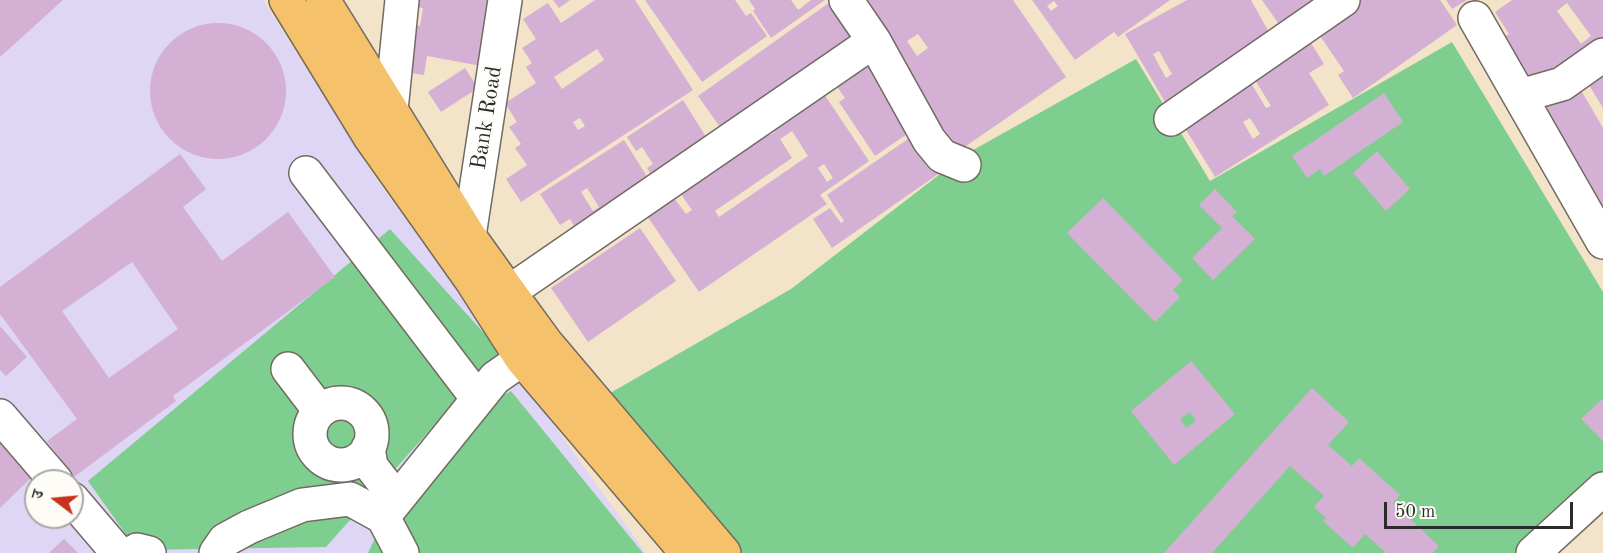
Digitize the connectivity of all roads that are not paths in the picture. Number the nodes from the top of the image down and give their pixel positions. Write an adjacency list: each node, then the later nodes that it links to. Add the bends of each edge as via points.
1 (286, 0): 16 (highway, via 370,137)
2 (323, 0): 11 (highway)
3 (402, 0): 11 (street)
4 (505, 0): 16 (street, Bank Road)
5 (846, 0): 8 (street)
6 (1343, 0): 12 (street)
7 (1475, 18): 10 (street)
8 (874, 40): 13 (street, via 929,140 942,156); 17 (street)
9 (1603, 55): 10 (street, via 1562,84)
10 (1520, 96): 15 (street)
11 (391, 110): 16 (highway)
12 (1171, 119)
13 (964, 165)
14 (306, 173): 20 (street)
15 (1603, 242)
16 (460, 244): 17 (highway); 18 (highway)
17 (509, 292): 34 (highway, via 547,344)
18 (522, 359): 20 (street, via 495,378); 33 (highway)
19 (288, 369): 21 (street)
20 (478, 399): 27 (street)
21 (320, 411): 23 (street, via 342,403 352,405 367,417 371,437); 23 (street, via 310,435 317,454 335,464)
22 (0, 416): 24 (street)
23 (365, 458): 27 (street, via 388,488)
24 (46, 469)
25 (1603, 489): 35 (street)
26 (84, 513): 28 (street)
27 (383, 517): 31 (street, via 350,499 302,505 225,540); 32 (street)
28 (118, 553)
29 (133, 553): 30 (street)
30 (148, 553)
31 (216, 553)
32 (402, 553)
33 (687, 553)
34 (724, 553)
35 (1533, 553)

